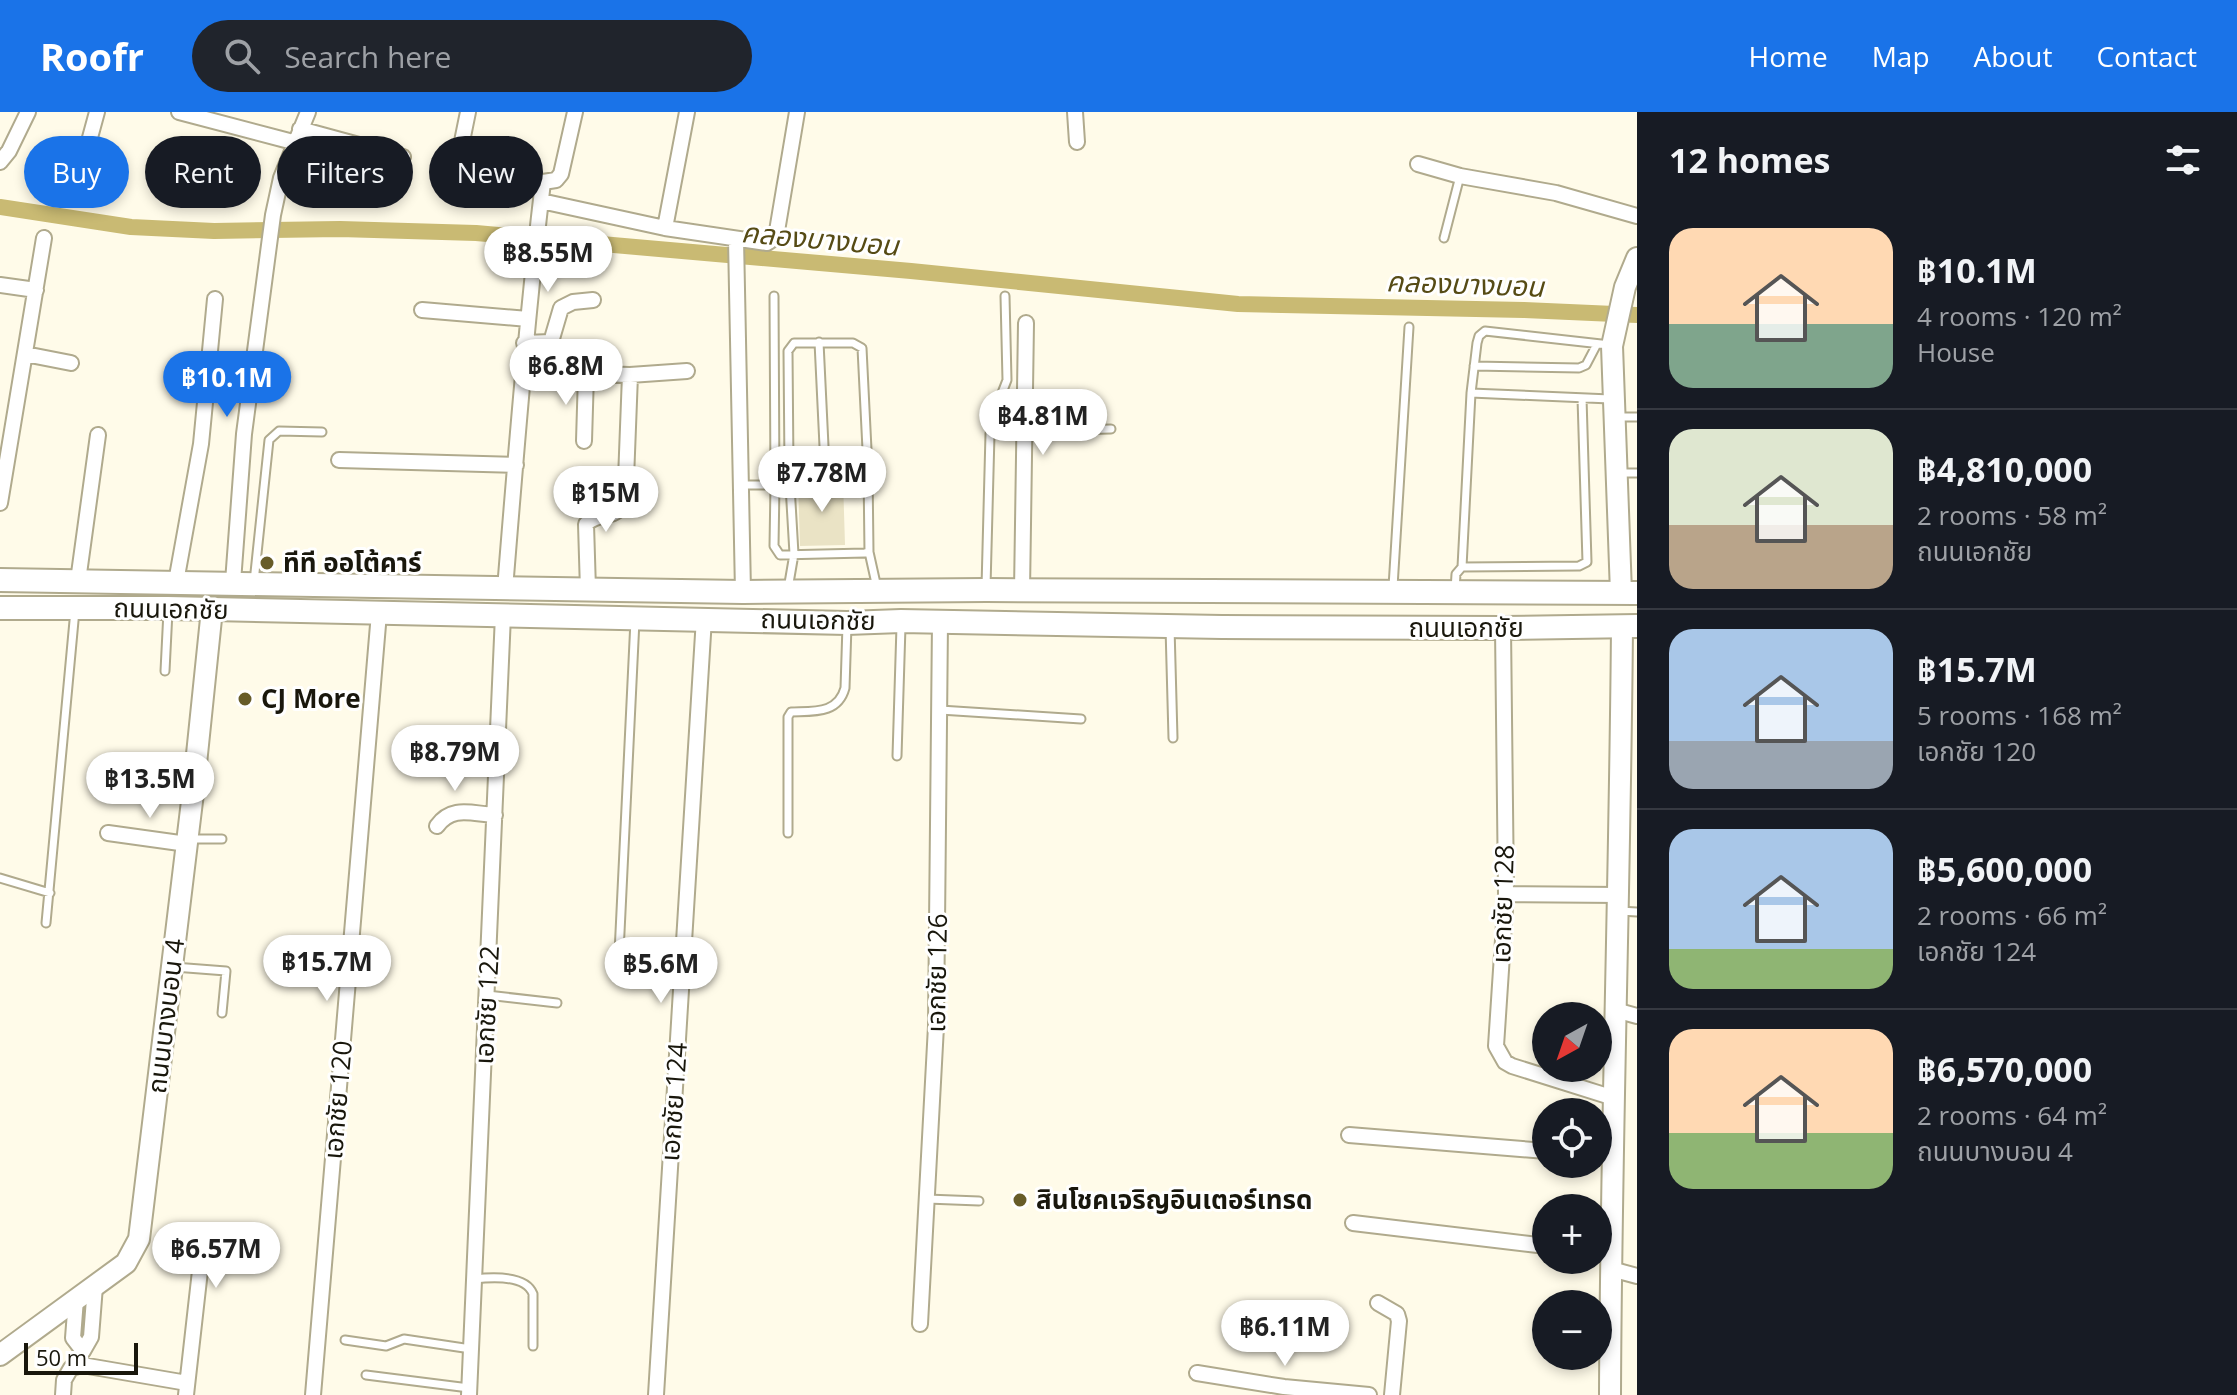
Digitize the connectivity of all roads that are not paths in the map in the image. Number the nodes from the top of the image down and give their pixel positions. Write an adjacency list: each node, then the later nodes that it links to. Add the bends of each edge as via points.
1 (28, 112): 14 (street)
2 (97, 112): 10 (street)
3 (179, 112): 11 (street)
4 (308, 112): 11 (street)
5 (468, 112): 12 (street)
6 (575, 112): 17 (street, via 561,174)
7 (687, 112): 22 (street)
8 (797, 112): 25 (street, via 776,237 767,243)
9 (1075, 112): 13 (street)
10 (90, 136)
11 (296, 136)
12 (463, 136)
13 (1077, 142)
14 (0, 162)
15 (1418, 164): 16 (street)
16 (1460, 176): 21 (street, via 1556,193); 24 (lane)
17 (543, 182)
18 (277, 196): 74 (street, via 244,434)
19 (543, 201): 22 (street)
20 (540, 208): 34 (street)
21 (1637, 216)
22 (665, 228): 25 (street)
23 (44, 238): 28 (street)
24 (1444, 238)
25 (736, 245): 64 (street)
26 (1637, 258): 37 (main road)
27 (0, 285): 28 (street)
28 (36, 290): 40 (street)
29 (774, 296): 58 (lane)
30 (1005, 296): 78 (lane, via 1007,380 990,434)
31 (215, 299): 73 (street, via 201,444)
32 (593, 300): 39 (street, via 561,308 551,342)
33 (422, 310): 34 (street)
34 (528, 319): 39 (street)
35 (1026, 323): 52 (street)
36 (1409, 327): 83 (lane)
37 (1608, 339): 42 (lane, via 1579,368); 42 (lane, via 1485,331 1479,336); 49 (main road)
38 (819, 342): 59 (lane); 60 (lane, via 794,343 788,351); 61 (lane, via 862,348)
39 (524, 343): 44 (street)
40 (25, 354): 41 (street); 67 (street)
41 (71, 363)
42 (1474, 366): 47 (lane)
43 (687, 371): 46 (street)
44 (523, 372): 45 (street); 57 (street)
45 (586, 374): 46 (street); 55 (street)
46 (630, 375): 63 (street)
47 (1471, 393): 48 (lane); 70 (lane)
48 (1582, 398): 49 (lane); 70 (lane, via 1587,562)
49 (1614, 408): 50 (lane); 62 (main road)
50 (1637, 417)
51 (1111, 429): 52 (lane)
52 (1025, 431): 80 (street)
53 (322, 432): 74 (lane, via 272,434)
54 (98, 435): 72 (street)
55 (584, 441)
56 (339, 460): 57 (street)
57 (516, 465): 75 (street)
58 (774, 467): 60 (lane); 65 (lane)
59 (825, 467): 60 (lane); 61 (lane)
60 (789, 468): 69 (lane)
61 (868, 470): 68 (lane)
62 (1627, 473): 85 (main road)
63 (626, 479)
64 (740, 485): 65 (lane); 81 (street)
65 (775, 485): 69 (lane, via 774,546 780,555)
66 (624, 496): 76 (street, via 616,513 586,524)
67 (0, 503)
68 (869, 552): 69 (lane); 77 (lane)
69 (794, 554): 79 (lane)
70 (1462, 567): 84 (lane)
71 (0, 580): 72 (main road, ถนนเอกชัย)
72 (78, 581): 73 (main road, ถนนเอกชัย)
73 (176, 582): 74 (main road, ถนนเอกชัย)
74 (244, 583): 75 (main road, ถนนเอกชัย)
75 (505, 589): 76 (main road, ถนนเอกชัย)
76 (588, 590): 81 (main road, ถนนเอกชัย)
77 (877, 590): 78 (main road, ถนนเอกชัย); 79 (main road, ถนนเอกชัย)
78 (986, 590): 80 (main road, ถนนเอกชัย)
79 (788, 591): 81 (main road, ถนนเอกชัย)
80 (1022, 591): 82 (main road, ถนนเอกชัย)
81 (743, 592)
82 (1225, 592): 83 (main road, ถนนเอกชัย); 99 (main road)
83 (1392, 593): 84 (main road, ถนนเอกชัย)
84 (1455, 593): 85 (main road, ถนนเอกชัย)
85 (1629, 593): 98 (main road)
86 (0, 608): 87 (main road, ถนนเอกชัย)
87 (76, 608): 88 (main road, ถนนเอกชัย); 116 (lane)
88 (168, 608): 89 (main road, ถนนเอกชัย); 101 (lane)
89 (212, 609): 90 (main road, ถนนเอกชัย); 108 (main road, ถนนบางบอน 4)
90 (379, 613): 91 (main road, ถนนเอกชัย); 154 (street, เอกชัย 120)
91 (503, 615): 93 (main road, ถนนเอกชัย); 109 (street, เอกชัย 122)
92 (704, 618): 93 (main road, ถนนเอกชัย); 96 (main road, ถนนเอกชัย); 155 (street, เอกชัย 124)
93 (635, 619): 121 (lane)
94 (901, 621): 95 (main road, ถนนเอกชัย); 96 (main road, ถนนเอกชัย); 106 (lane)
95 (940, 622): 97 (main road, ถนนเอกชัย); 103 (street, เอกชัย 126)
96 (847, 623): 112 (lane, via 842,697 829,710 791,712 788,717)
97 (1170, 625): 99 (main road, ถนนเอกชัย); 105 (lane)
98 (1629, 626): 100 (main road, ถนนเอกชัย); 102 (main road)
99 (1222, 627): 100 (main road, ถนนเอกชัย)
100 (1503, 628): 117 (street, เอกชัย 128)
101 (165, 671)
102 (1629, 687): 118 (main road)
103 (940, 710): 104 (lane); 131 (street, เอกชัย 126, via 936,1026)
104 (1081, 719)
105 (1173, 738)
106 (897, 756)
107 (106, 787): 108 (lane)
108 (193, 793): 114 (main road, ถนนบางบอน 4)
109 (495, 815): 110 (street, via 453,812); 122 (street, เอกชัย 122)
110 (437, 826)
111 (108, 833): 114 (street)
112 (788, 833)
113 (222, 839): 114 (lane)
114 (187, 842): 120 (main road, ถนนบางบอน 4)
115 (0, 878): 116 (lane)
116 (50, 893): 119 (lane)
117 (1506, 894): 118 (street); 127 (street, เอกชัย 128, via 1496,1046 1501,1057 1512,1066)
118 (1626, 906): 124 (main road)
119 (46, 923)
120 (172, 967): 125 (lane, via 226,971); 140 (main road, ถนนบางบอน 4, via 139,1239 126,1263)
121 (618, 974)
122 (487, 995): 123 (lane); 139 (street, เอกชัย 122)
123 (557, 1003)
124 (1615, 1010): 126 (street); 127 (main road)
125 (222, 1013)
126 (1637, 1016)
127 (1614, 1098): 128 (main road)
128 (1612, 1111)
129 (1349, 1135): 130 (street)
130 (1532, 1150)
131 (927, 1199): 132 (lane); 143 (street, เอกชัย 126)
132 (979, 1201)
133 (1353, 1223): 134 (street)
134 (1532, 1244)
135 (202, 1253): 151 (street)
136 (1612, 1261): 138 (street)
137 (1607, 1274): 158 (main road)
138 (1637, 1276)
139 (474, 1279): 145 (lane, via 530,1286); 146 (street, เอกชัย 122)
140 (95, 1286): 141 (main road, ถนนบางบอน 4); 148 (street, via 91,1337)
141 (76, 1299): 147 (main road, ถนนบางบอน 4); 148 (street, via 73,1338)
142 (1378, 1303): 157 (street, via 1397,1314 1399,1321)
143 (920, 1324)
144 (345, 1340): 146 (lane, via 386,1346 404,1339)
145 (533, 1346)
146 (471, 1349): 152 (street, เอกชัย 122)
147 (1, 1352)
148 (83, 1358): 151 (street); 153 (street, via 64,1380)
149 (1197, 1373): 156 (street)
150 (366, 1375): 152 (lane)
151 (186, 1389)
152 (469, 1392)
153 (63, 1395)
154 (313, 1395)
155 (656, 1395)
156 (1369, 1395)
157 (1392, 1395)
158 (1610, 1395)

